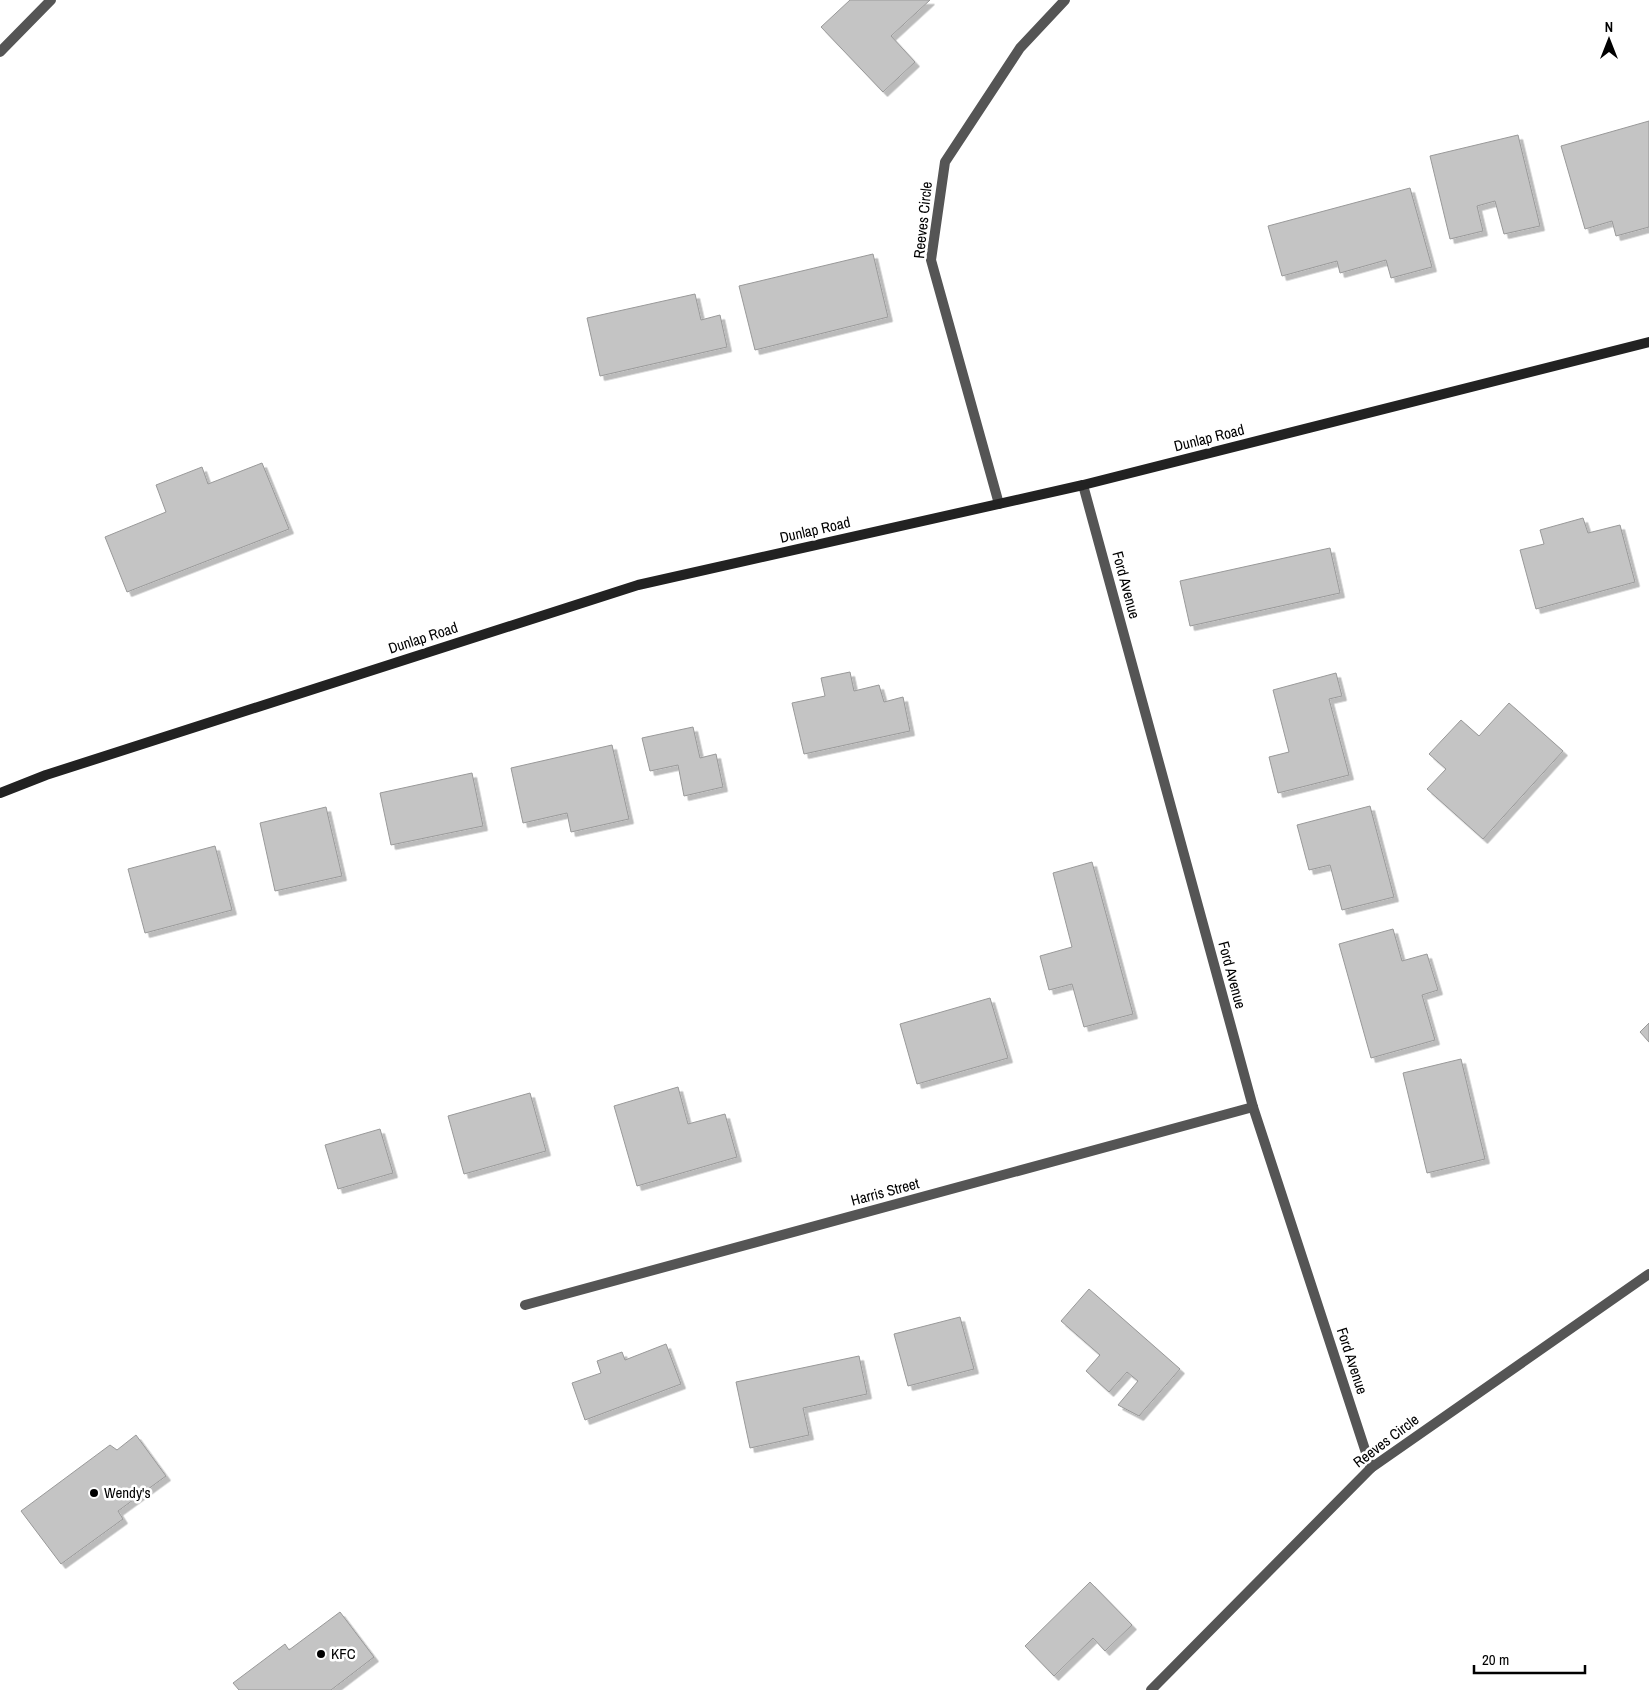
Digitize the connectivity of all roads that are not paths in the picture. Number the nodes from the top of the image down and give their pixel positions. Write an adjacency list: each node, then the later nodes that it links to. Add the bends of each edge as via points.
1 (51, 0): 3 (street)
2 (1065, 0): 6 (street, Reeves Circle, via 1020,48 945,162 931,260)
3 (0, 52)
4 (1649, 342): 5 (main road, Dunlap Road)
5 (1083, 485): 6 (main road, Dunlap Road); 8 (street, Ford Avenue)
6 (999, 504): 7 (main road, Dunlap Road, via 638,585 46,775)
7 (0, 793)
8 (1252, 1108): 10 (street, Harris Street); 11 (street, Ford Avenue)
9 (1649, 1274): 11 (street, Reeves Circle)
10 (524, 1305)
11 (1371, 1468): 12 (street, Reeves Circle)
12 (1151, 1690)

